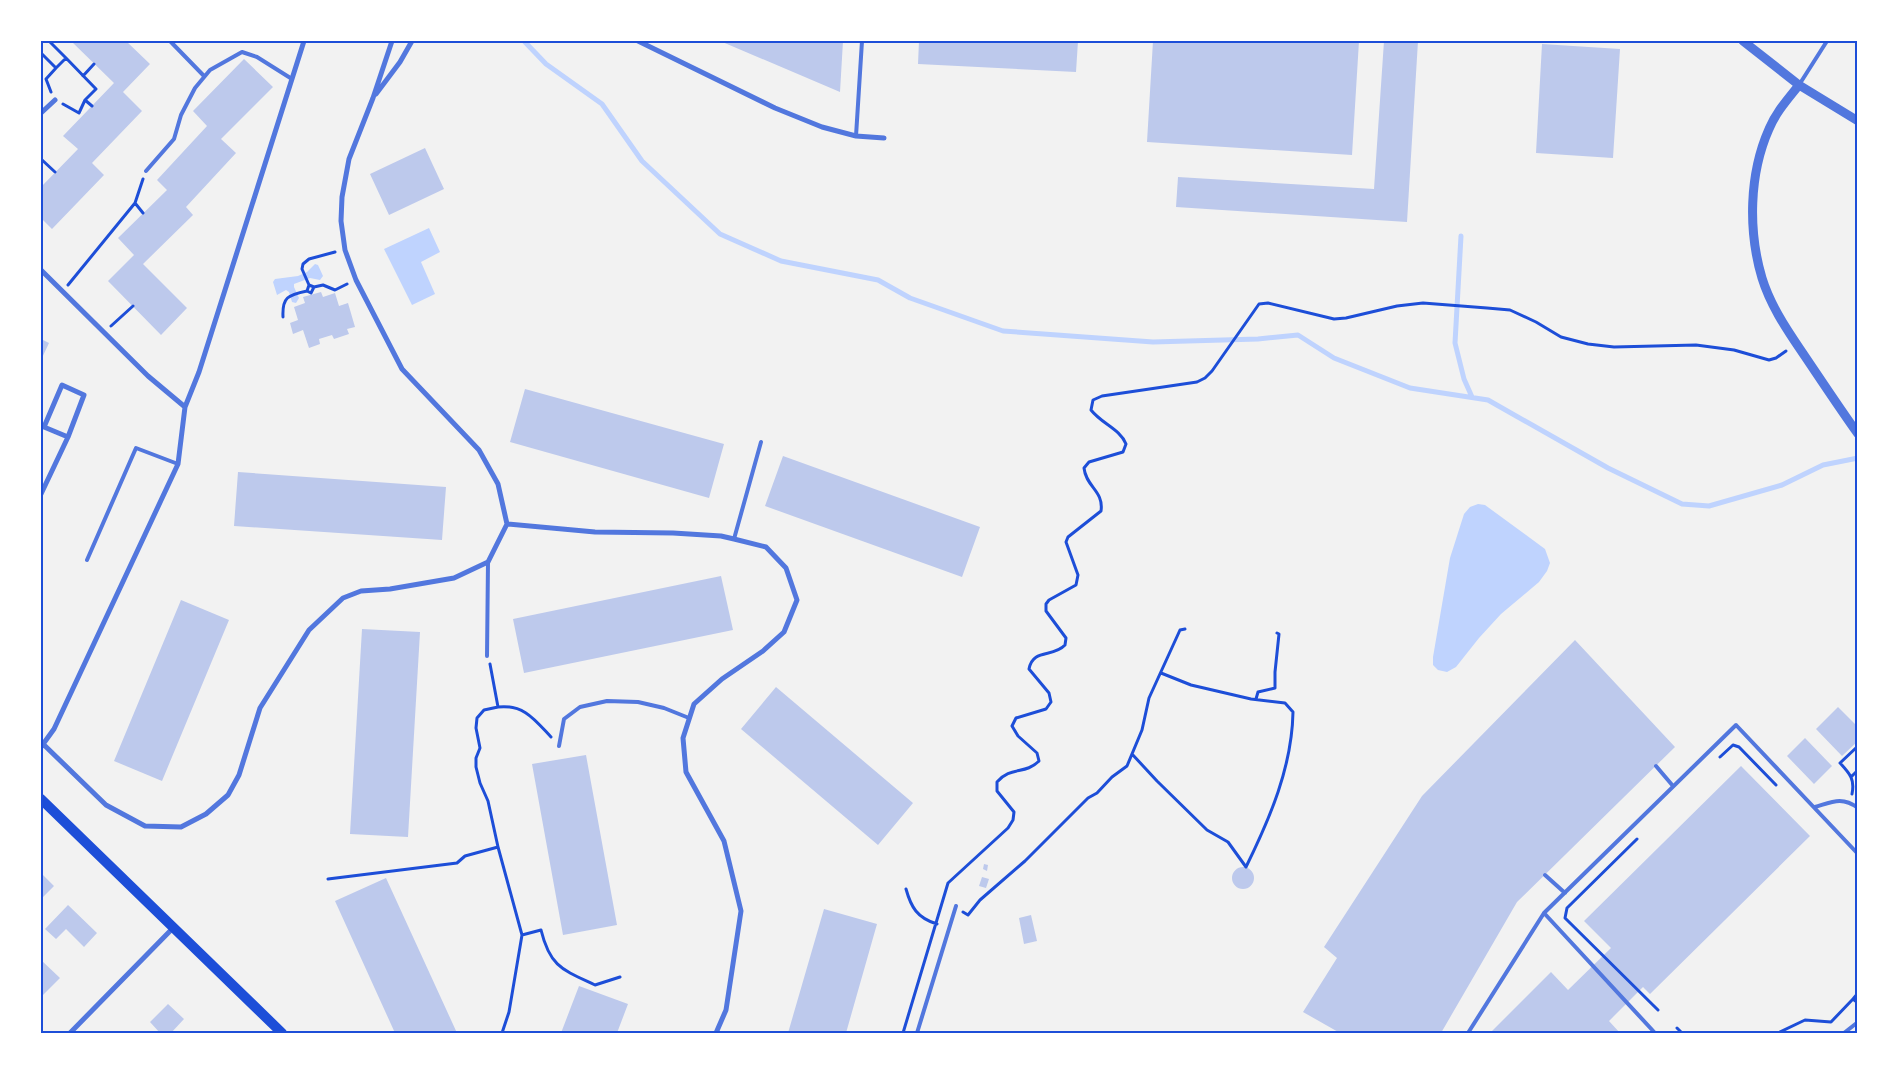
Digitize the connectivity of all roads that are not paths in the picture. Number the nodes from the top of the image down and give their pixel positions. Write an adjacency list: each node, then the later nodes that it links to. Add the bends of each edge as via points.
1 (170, 41): 9 (lane)
2 (304, 41): 10 (street)
3 (392, 41): 12 (street)
4 (412, 41): 12 (street)
5 (638, 41): 16 (street, via 775,108 822,127)
6 (862, 41): 16 (lane)
7 (1744, 41): 11 (street)
8 (1827, 41): 11 (lane)
9 (204, 76): 10 (lane, via 242,52); 18 (lane, via 181,115 174,139)
10 (292, 79): 20 (street)
11 (1800, 85): 15 (street); 21 (street, via 1782,106 1763,144 1754,191 1754,238 1762,279 1778,314)
12 (373, 98): 26 (street, via 349,159 342,197 341,221 346,250 356,280 402,369 479,450 498,484)
13 (54, 100): 14 (street)
14 (41, 113)
15 (1858, 121)
16 (856, 136): 17 (street)
17 (884, 138)
18 (146, 171)
19 (41, 270): 20 (street, via 148,376)
20 (186, 407): 24 (street)
21 (1858, 434)
22 (68, 438): 22 (street, via 44,427 62,385 84,395); 25 (street)
23 (761, 442): 27 (lane)
24 (178, 464): 28 (lane, via 136,448); 32 (street, via 54,729)
25 (41, 494)
26 (507, 524): 27 (street, via 595,532 712,535); 29 (street)
27 (734, 539): 31 (street, via 766,547 786,568 797,600 784,632 694,704)
28 (87, 560)
29 (488, 562): 30 (lane); 32 (street, via 454,578 361,591 343,598 309,630 260,708 239,775 228,795 206,814 181,827 145,826 106,805)
30 (487, 656)
31 (689, 718): 33 (lane, via 638,702 607,701 580,707 564,719); 48 (street, via 683,738 686,772 724,841 741,912 726,1010)
32 (42, 744)
33 (559, 746)
34 (1656, 766): 35 (lane)
35 (1673, 786): 37 (lane, via 1736,725); 41 (lane)
36 (41, 799): 44 (main road)
37 (1814, 807): 38 (lane, via 1840,800); 39 (lane)
38 (1858, 808)
39 (1858, 854)
40 (1545, 875): 41 (lane)
41 (1565, 893): 43 (lane)
42 (956, 907): 49 (lane)
43 (1544, 913): 50 (lane); 51 (lane)
44 (173, 928): 46 (street); 47 (main road)
45 (1858, 1022): 52 (lane)
46 (70, 1033)
47 (282, 1033)
48 (716, 1033)
49 (917, 1033)
50 (1468, 1033)
51 (1654, 1033)
52 (1844, 1033)

